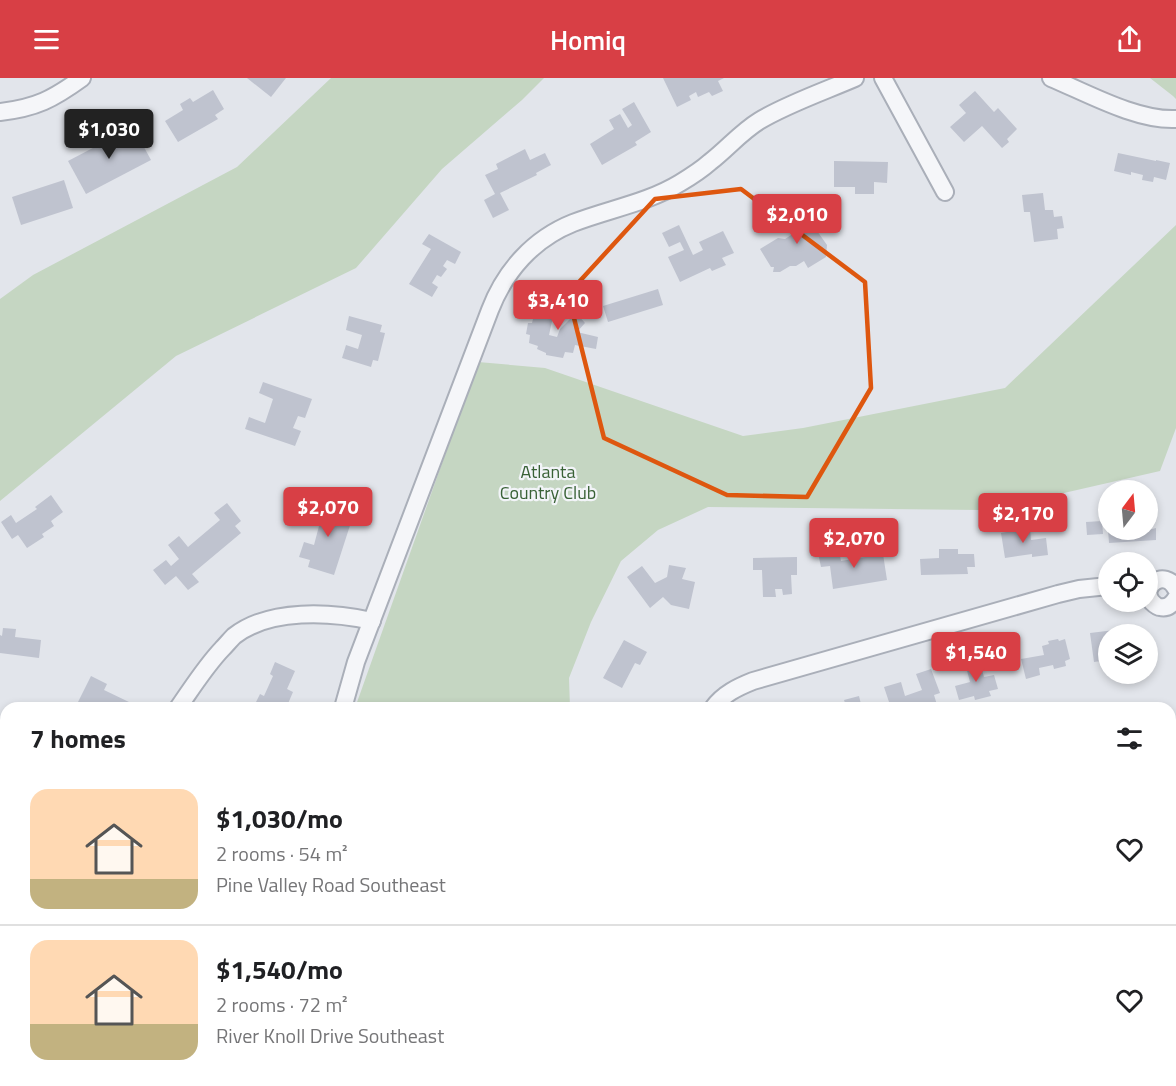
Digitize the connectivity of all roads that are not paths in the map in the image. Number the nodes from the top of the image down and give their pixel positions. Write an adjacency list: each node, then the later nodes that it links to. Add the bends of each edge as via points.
1 (82, 78): 5 (street, via 38,105)
2 (855, 78): 13 (street, via 758,122 680,183 653,197 558,230 521,259 495,296)
3 (884, 78): 7 (street)
4 (1051, 78): 6 (street, via 1129,111)
5 (0, 112)
6 (1176, 119)
7 (945, 192)
8 (1158, 580): 10 (street, via 1168,580)
9 (1098, 587): 16 (street, via 1058,594 753,681)
10 (1176, 589)
11 (1176, 597): 12 (street, via 1167,607)
12 (1158, 607)
13 (372, 621): 14 (street, via 298,614 255,625 221,650); 15 (street)
14 (182, 702)
15 (344, 702)
16 (717, 702)

